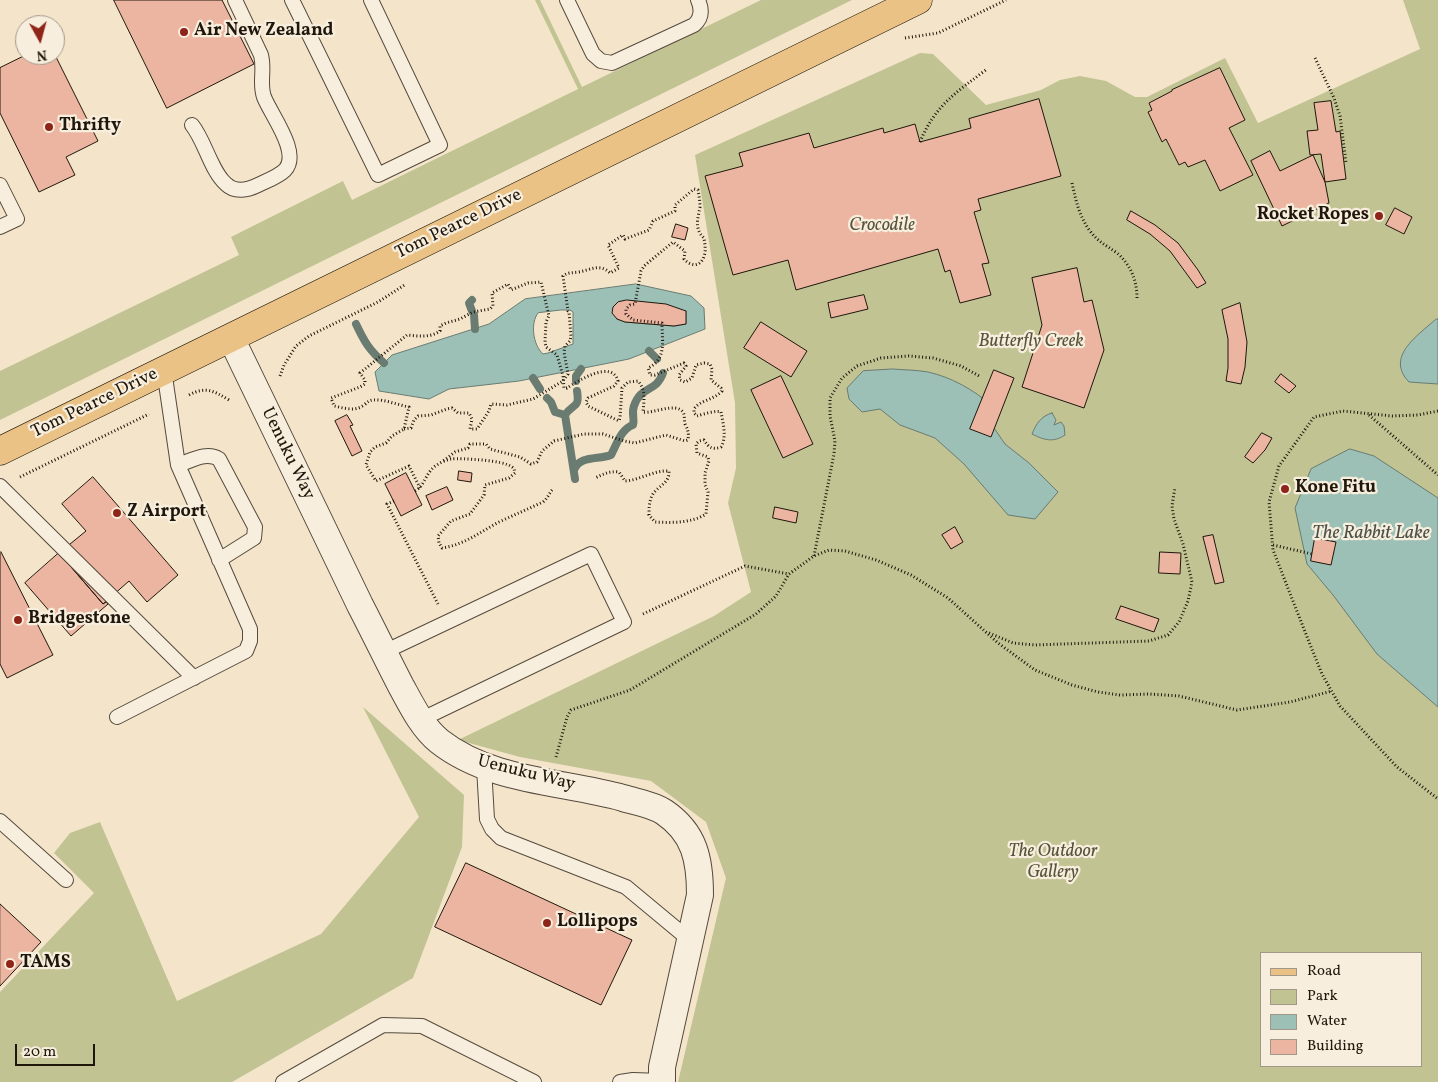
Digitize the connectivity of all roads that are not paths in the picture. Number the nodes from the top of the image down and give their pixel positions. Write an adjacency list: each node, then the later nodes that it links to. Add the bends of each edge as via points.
1 (234, 0): 7 (lane, via 264,64 264,98 288,146 289,164 281,173 250,189 236,190 220,178)
2 (292, 0): 3 (lane, via 378,176 440,145)
3 (371, 0)
4 (567, 0): 5 (lane, via 594,54 601,62 612,63 694,25 700,17)
5 (698, 0)
6 (918, 0): 10 (main road, Tom Pearce Drive)
7 (192, 125)
8 (0, 185): 9 (lane, via 17,219)
9 (0, 228)
10 (230, 338): 11 (main road, Tom Pearce Drive); 16 (street, Uenuku Way)
11 (164, 370): 12 (main road, Tom Pearce Drive); 13 (lane)
12 (0, 451)
13 (178, 465): 15 (lane); 15 (lane, via 207,455 219,459 255,527 254,538)
14 (0, 486): 17 (lane)
15 (219, 560): 17 (lane, via 250,629 250,641 246,651)
16 (384, 652): 19 (street, Uenuku Way); 19 (lane, via 590,554 624,622)
17 (194, 678): 18 (lane)
18 (116, 717)
19 (420, 720): 20 (street, Uenuku Way, via 438,740)
20 (484, 767): 23 (lane, via 487,819 500,838 626,887); 23 (street, Uenuku Way, via 600,791 655,807 670,817 682,829 698,860 700,894)
21 (0, 821): 22 (lane)
22 (66, 880)
23 (691, 941): 24 (street, Uenuku Way, via 662,1067)
24 (662, 1081): 27 (lane)
25 (283, 1082): 26 (lane, via 383,1025 422,1026)
26 (534, 1082)
27 (620, 1082)

